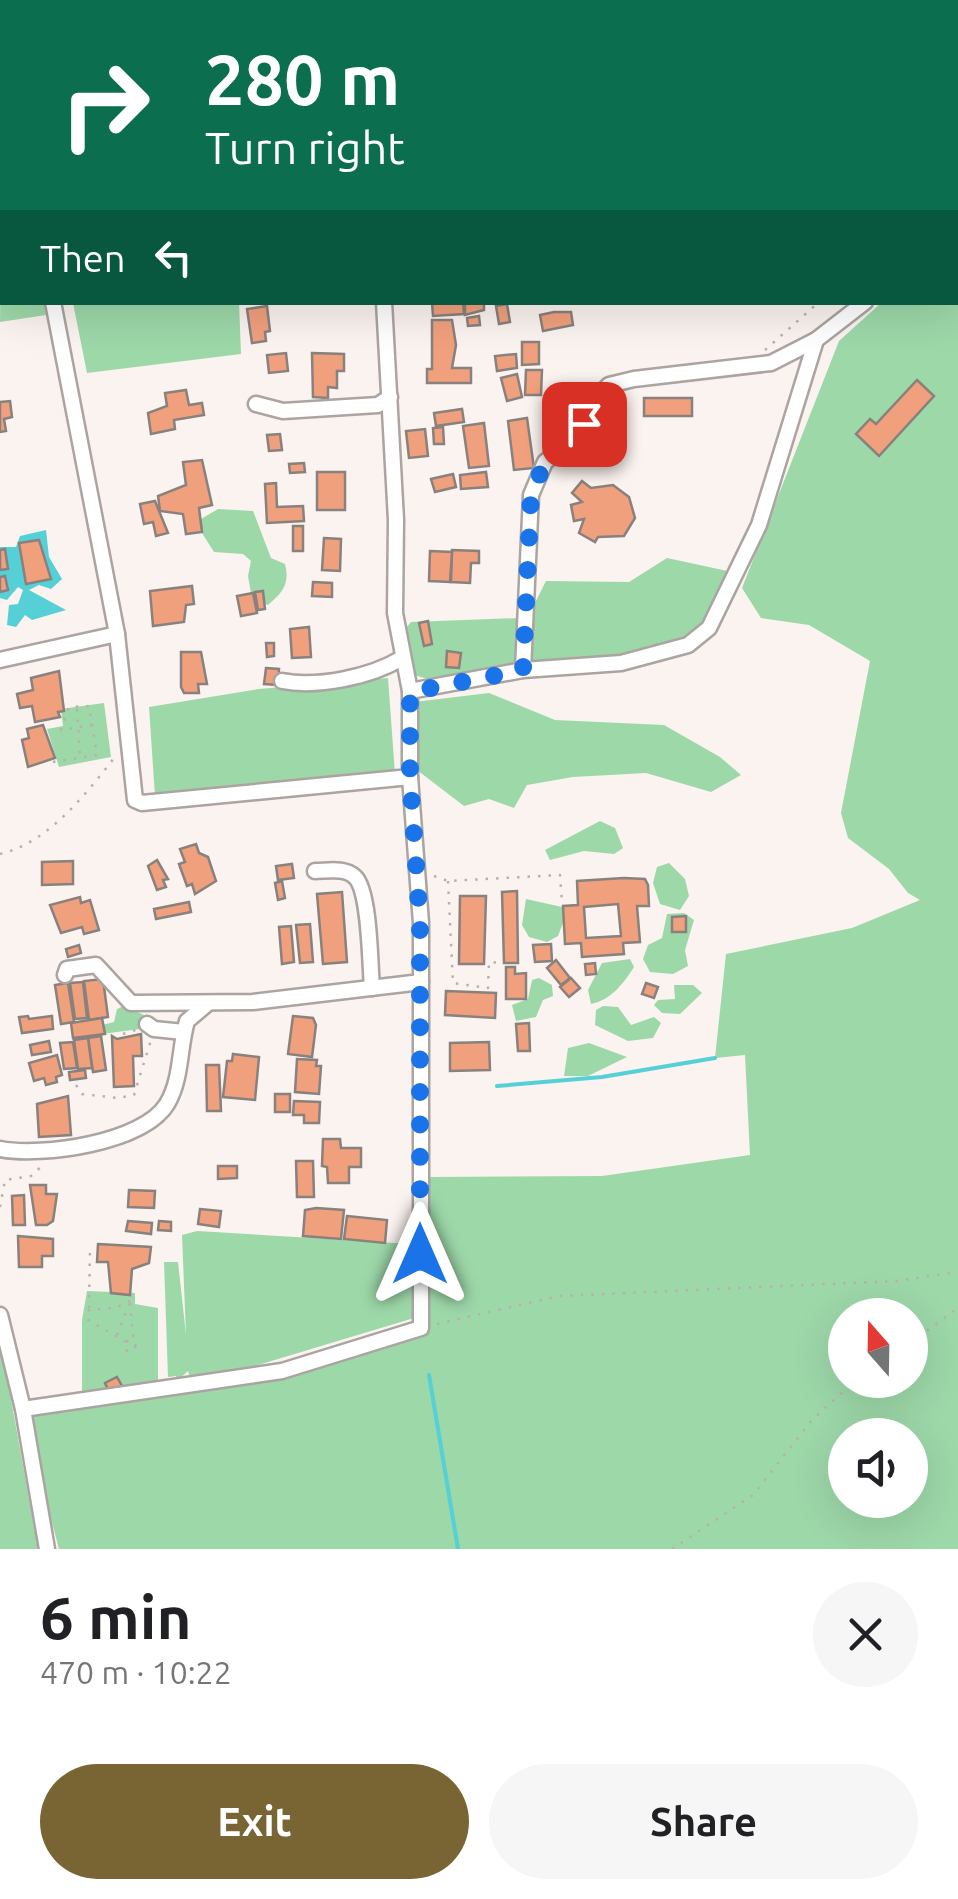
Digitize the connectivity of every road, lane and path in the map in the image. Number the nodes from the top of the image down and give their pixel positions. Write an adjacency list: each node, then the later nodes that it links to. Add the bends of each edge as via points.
1 (54, 305): 9 (street)
2 (384, 305): 7 (street)
3 (816, 305): 6 (path)
4 (861, 305): 5 (street)
5 (816, 340): 6 (street); 12 (street, via 759,525 708,628 688,645 621,664)
6 (746, 368): 12 (street, via 610,385 570,442 545,462 531,495)
7 (390, 397): 8 (street, via 378,405 283,412); 10 (street)
8 (256, 404)
9 (117, 634): 11 (street); 18 (street)
10 (402, 658): 13 (street, via 346,677); 14 (street)
11 (0, 660)
12 (523, 670): 14 (street)
13 (282, 681)
14 (410, 692): 21 (street)
15 (77, 708): 16 (path, via 89,706); 17 (path); 17 (path, via 68,707 61,730)
16 (92, 725): 17 (path); 19 (path, via 97,755)
17 (78, 727): 19 (path)
18 (127, 742): 21 (street, via 131,791 142,803); 22 (path, via 79,802 23,848)
19 (80, 757): 20 (path)
20 (53, 762)
21 (410, 776): 24 (street)
22 (0, 854)
23 (315, 871): 30 (street, via 340,870 355,877 363,892)
24 (418, 871): 25 (path); 29 (street)
25 (448, 881): 26 (path, via 560,874); 27 (path, via 453,983 488,988 488,962)
26 (562, 902)
27 (501, 962)
28 (65, 976): 31 (street, via 67,968 96,965 131,1003)
29 (421, 982): 30 (street); 44 (street)
30 (372, 988): 31 (street)
31 (206, 1004): 33 (street)
32 (150, 1026): 33 (street); 34 (path, via 134,1095 82,1094)
33 (184, 1032): 35 (street, via 178,1076 155,1118 118,1138)
34 (76, 1085)
35 (64, 1147): 36 (street); 37 (path, via 31,1176 5,1180)
36 (0, 1149)
37 (0, 1206)
38 (90, 1248): 42 (path)
39 (958, 1272): 44 (path, via 896,1281 559,1296)
40 (130, 1301): 42 (path); 46 (path); 48 (path)
41 (958, 1308): 45 (path)
42 (89, 1310): 46 (path, via 88,1320)
43 (0, 1315): 50 (street)
44 (420, 1328): 50 (street, via 282,1371)
45 (928, 1330)
46 (117, 1337): 47 (path)
47 (126, 1342): 48 (path); 48 (path, via 129,1351)
48 (134, 1343)
49 (836, 1398): 52 (path, via 754,1495)
50 (23, 1408): 51 (street)
51 (47, 1549)
52 (672, 1549)

